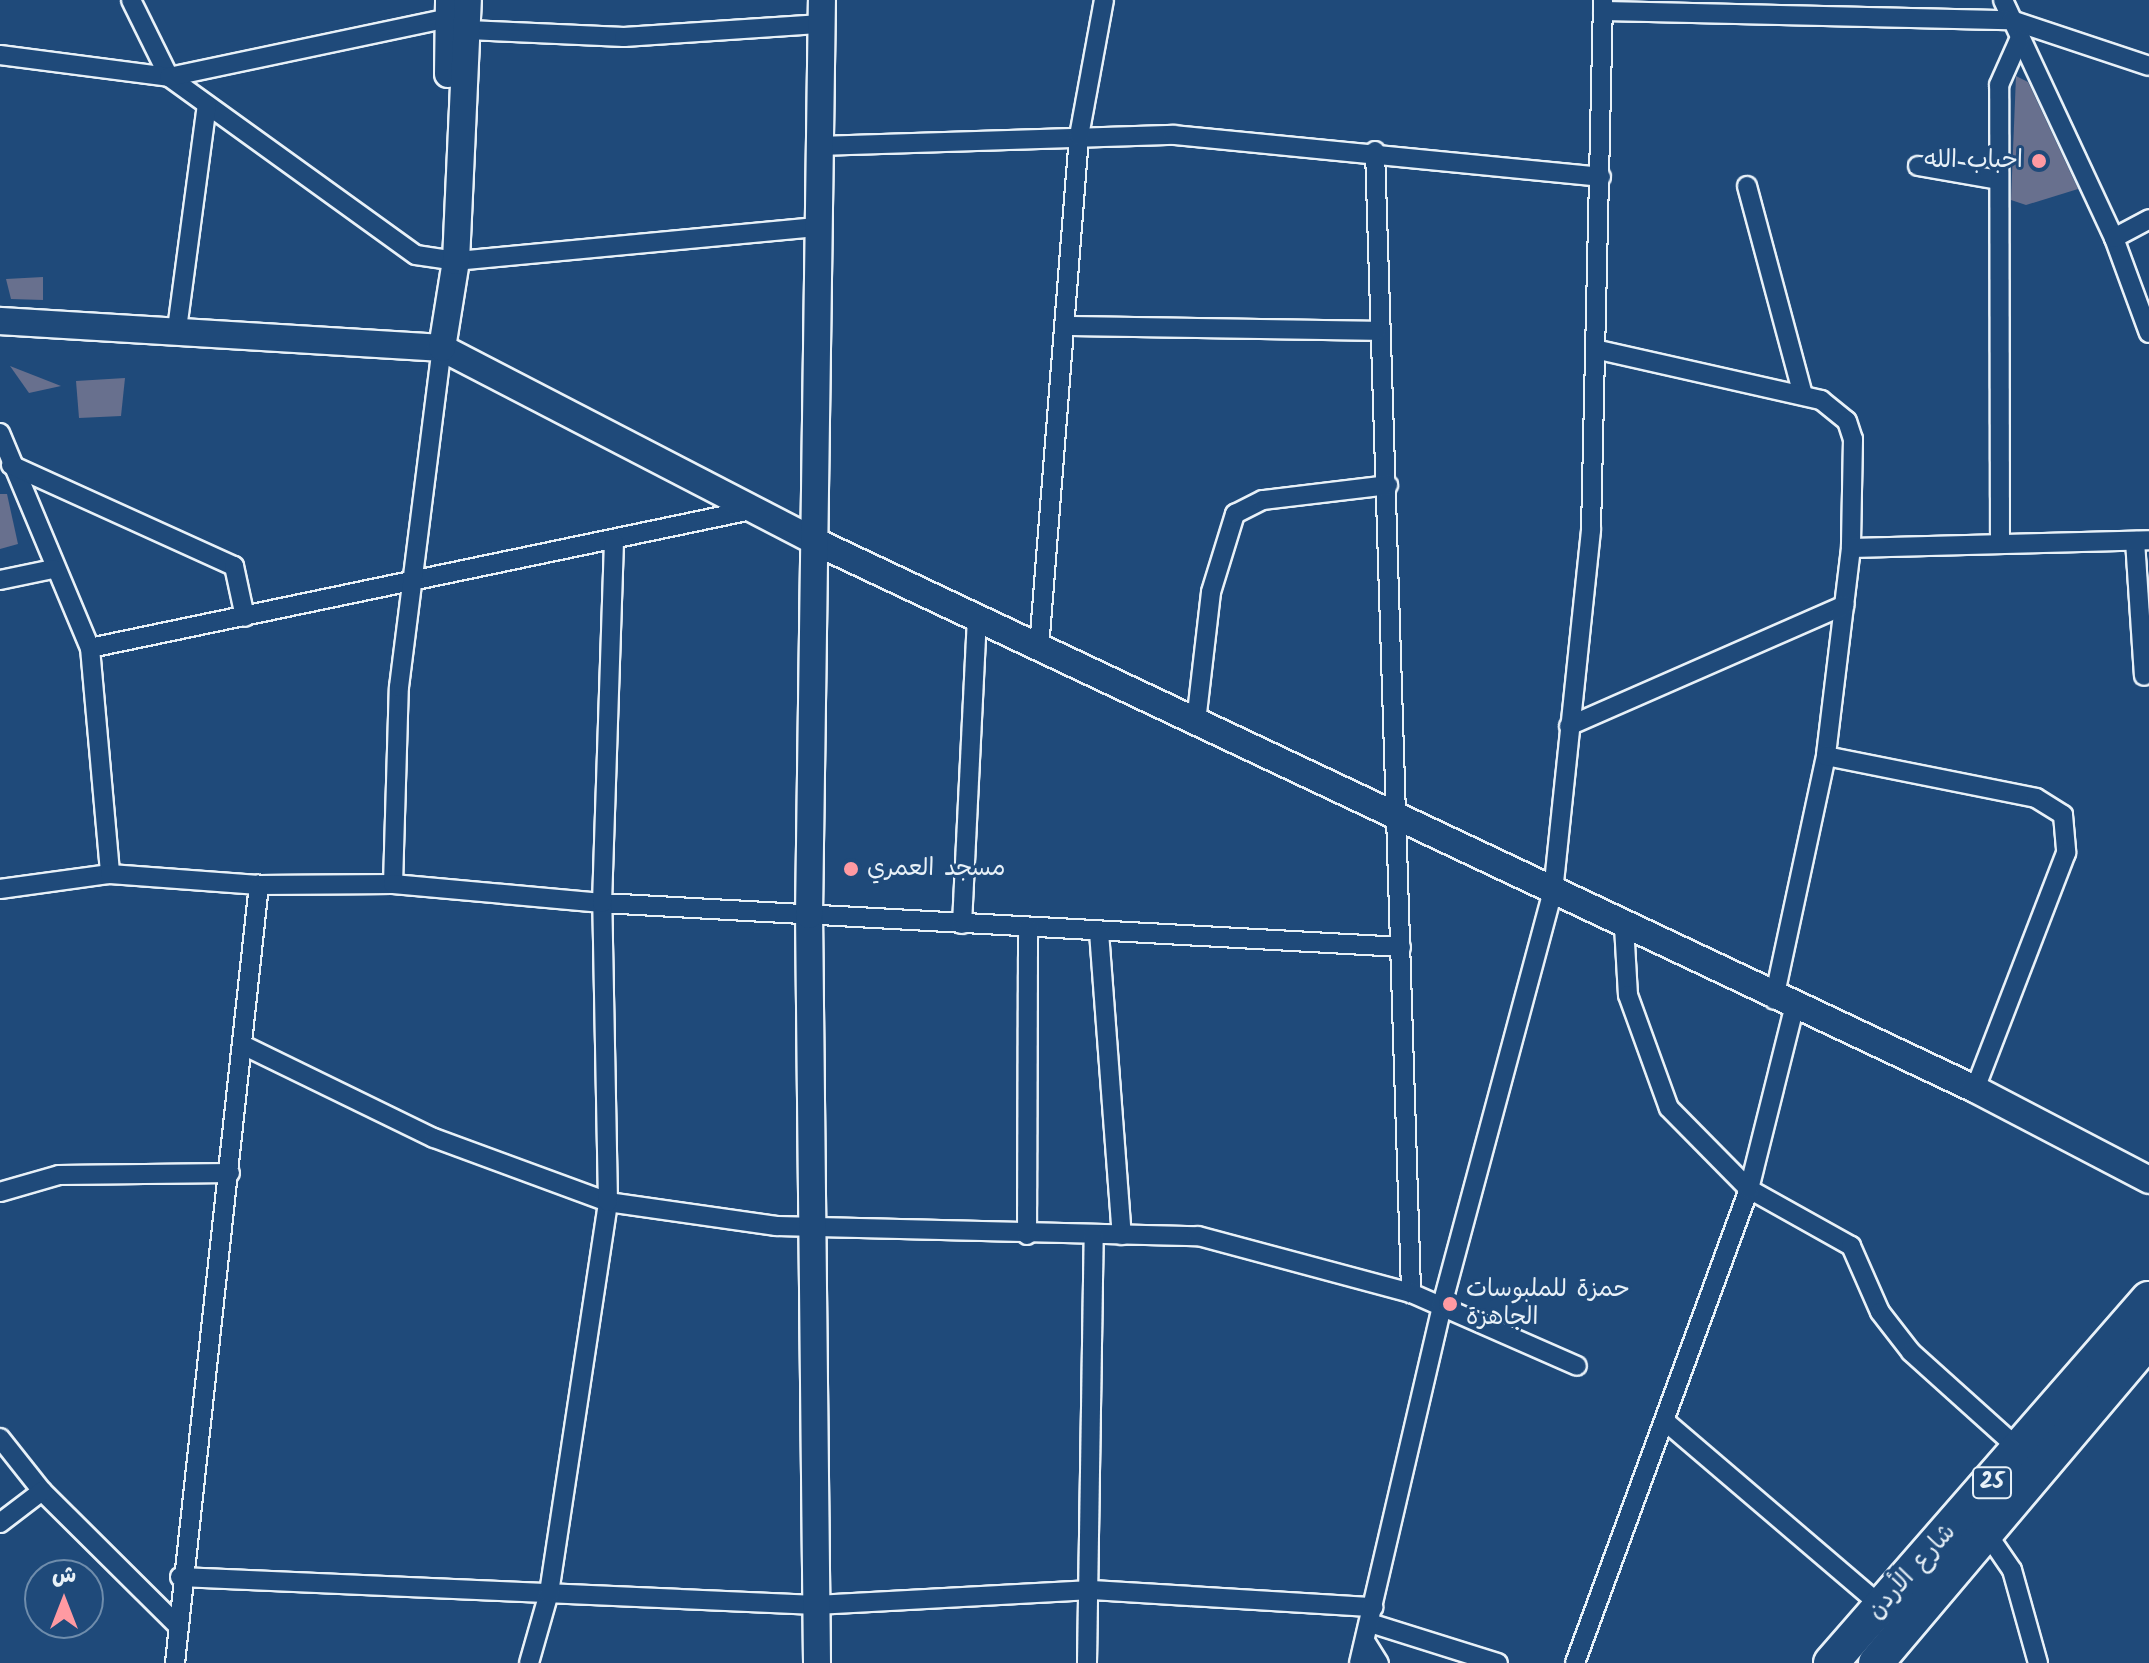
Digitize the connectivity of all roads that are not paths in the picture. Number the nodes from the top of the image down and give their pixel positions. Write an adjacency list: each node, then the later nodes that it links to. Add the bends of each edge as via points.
1 (131, 0): 11 (street)
2 (1104, 0): 13 (street)
3 (2003, 0): 7 (street)
4 (1603, 5): 7 (street); 17 (street)
5 (459, 12): 6 (street, via 624,37); 11 (street); 23 (street)
6 (822, 12): 14 (street)
7 (2011, 20): 8 (street); 10 (street)
8 (2019, 40): 18 (street, via 1999,85); 22 (street)
9 (0, 55): 11 (street)
10 (2149, 66)
11 (169, 77): 12 (street)
12 (207, 105): 23 (street, via 391,240); 26 (street)
13 (1079, 136): 14 (street); 15 (street, via 1174,135); 25 (street)
14 (819, 146): 21 (street)
15 (1375, 151): 17 (street); 27 (street)
16 (1918, 166): 18 (street)
17 (1601, 177): 30 (street)
18 (1998, 180): 39 (street)
19 (1747, 186): 31 (street)
20 (2149, 219): 22 (street)
21 (815, 227): 23 (street); 37 (street)
22 (2114, 238): 28 (street)
23 (450, 267): 29 (street)
24 (0, 321): 26 (street)
25 (1065, 326): 27 (street); 48 (street)
26 (177, 329): 29 (street)
27 (1377, 331): 34 (street)
28 (2149, 333)
29 (442, 348): 35 (street); 43 (street)
30 (1599, 350): 31 (street); 51 (street, via 1591,530)
31 (1803, 395): 40 (street, via 1840,412 1853,439)
32 (0, 433): 33 (street)
33 (11, 465): 41 (street); 45 (street, via 234,566)
34 (1388, 485): 50 (street, via 1263,500 1235,514 1211,592); 53 (street)
35 (757, 508): 37 (street); 38 (street)
36 (2142, 540): 39 (street); 49 (street)
37 (814, 541): 46 (street); 60 (street)
38 (614, 542): 43 (street); 59 (street)
39 (2000, 544): 40 (street)
40 (1851, 548): 44 (street)
41 (53, 569): 42 (street); 47 (street)
42 (0, 580)
43 (416, 583): 45 (street); 55 (street, via 395,738)
44 (1845, 605): 51 (street); 52 (street)
45 (245, 617): 47 (street)
46 (977, 619): 48 (street); 61 (street)
47 (90, 648): 54 (street)
48 (1039, 648): 50 (street)
49 (2144, 676)
50 (1196, 722): 53 (street)
51 (1569, 726): 58 (street)
52 (1826, 756): 66 (street); 68 (street, via 2036,798 2063,815 2066,853)
53 (1399, 817): 58 (street); 65 (street)
54 (110, 874): 56 (street); 57 (street)
55 (393, 884): 56 (street); 59 (street)
56 (259, 885): 67 (street)
57 (0, 889)
58 (1553, 892): 62 (street); 80 (street)
59 (602, 903): 60 (street); 73 (street)
60 (809, 915): 61 (street); 74 (street)
61 (962, 924): 63 (street)
62 (1624, 926): 66 (street); 71 (street, via 1628,995 1669,1108)
63 (1028, 929): 64 (street); 75 (street)
64 (1099, 932): 65 (street); 76 (street)
65 (1401, 947): 78 (street)
66 (1784, 1003): 68 (street); 71 (street)
67 (245, 1046): 69 (street); 73 (street, via 434,1138)
68 (1975, 1089): 70 (street)
69 (230, 1173): 72 (street, via 59,1175); 89 (street)
70 (2149, 1180)
71 (1749, 1189): 83 (street); 85 (street, via 1851,1246 1880,1312 1911,1352)
72 (0, 1192)
73 (608, 1202): 74 (street); 91 (street)
74 (809, 1226): 75 (street); 92 (street)
75 (1027, 1235): 77 (street)
76 (1122, 1235): 77 (street); 78 (street, via 1198,1236)
77 (1094, 1236): 90 (street)
78 (1411, 1293): 80 (street)
79 (2149, 1299): 85 (highway, شارع الأردن / 25)
80 (1442, 1305): 82 (street); 95 (street)
81 (2149, 1340): 88 (highway, شارع الأردن / 25)
82 (1577, 1366)
83 (1666, 1422): 93 (street); 103 (street)
84 (0, 1438): 86 (street)
85 (2021, 1451): 93 (highway, شارع الأردن / 25)
86 (42, 1491): 87 (street); 94 (street)
87 (0, 1523)
88 (1988, 1535): 105 (highway, شارع الأردن / 25); 106 (street, via 2012,1570)
89 (180, 1577): 91 (street); 94 (street)
90 (1092, 1590): 92 (street); 95 (street); 99 (street)
91 (549, 1593): 92 (street); 97 (street)
92 (816, 1605): 98 (street)
93 (1880, 1605): 104 (highway, شارع الأردن / 25)
94 (176, 1624): 96 (street)
95 (1369, 1624): 100 (street); 101 (street); 102 (street)
96 (175, 1663)
97 (529, 1663)
98 (817, 1663)
99 (1087, 1663)
100 (1359, 1663)
101 (1379, 1663)
102 (1498, 1663)
103 (1575, 1663)
104 (1831, 1663)
105 (1876, 1663)
106 (2038, 1663)

